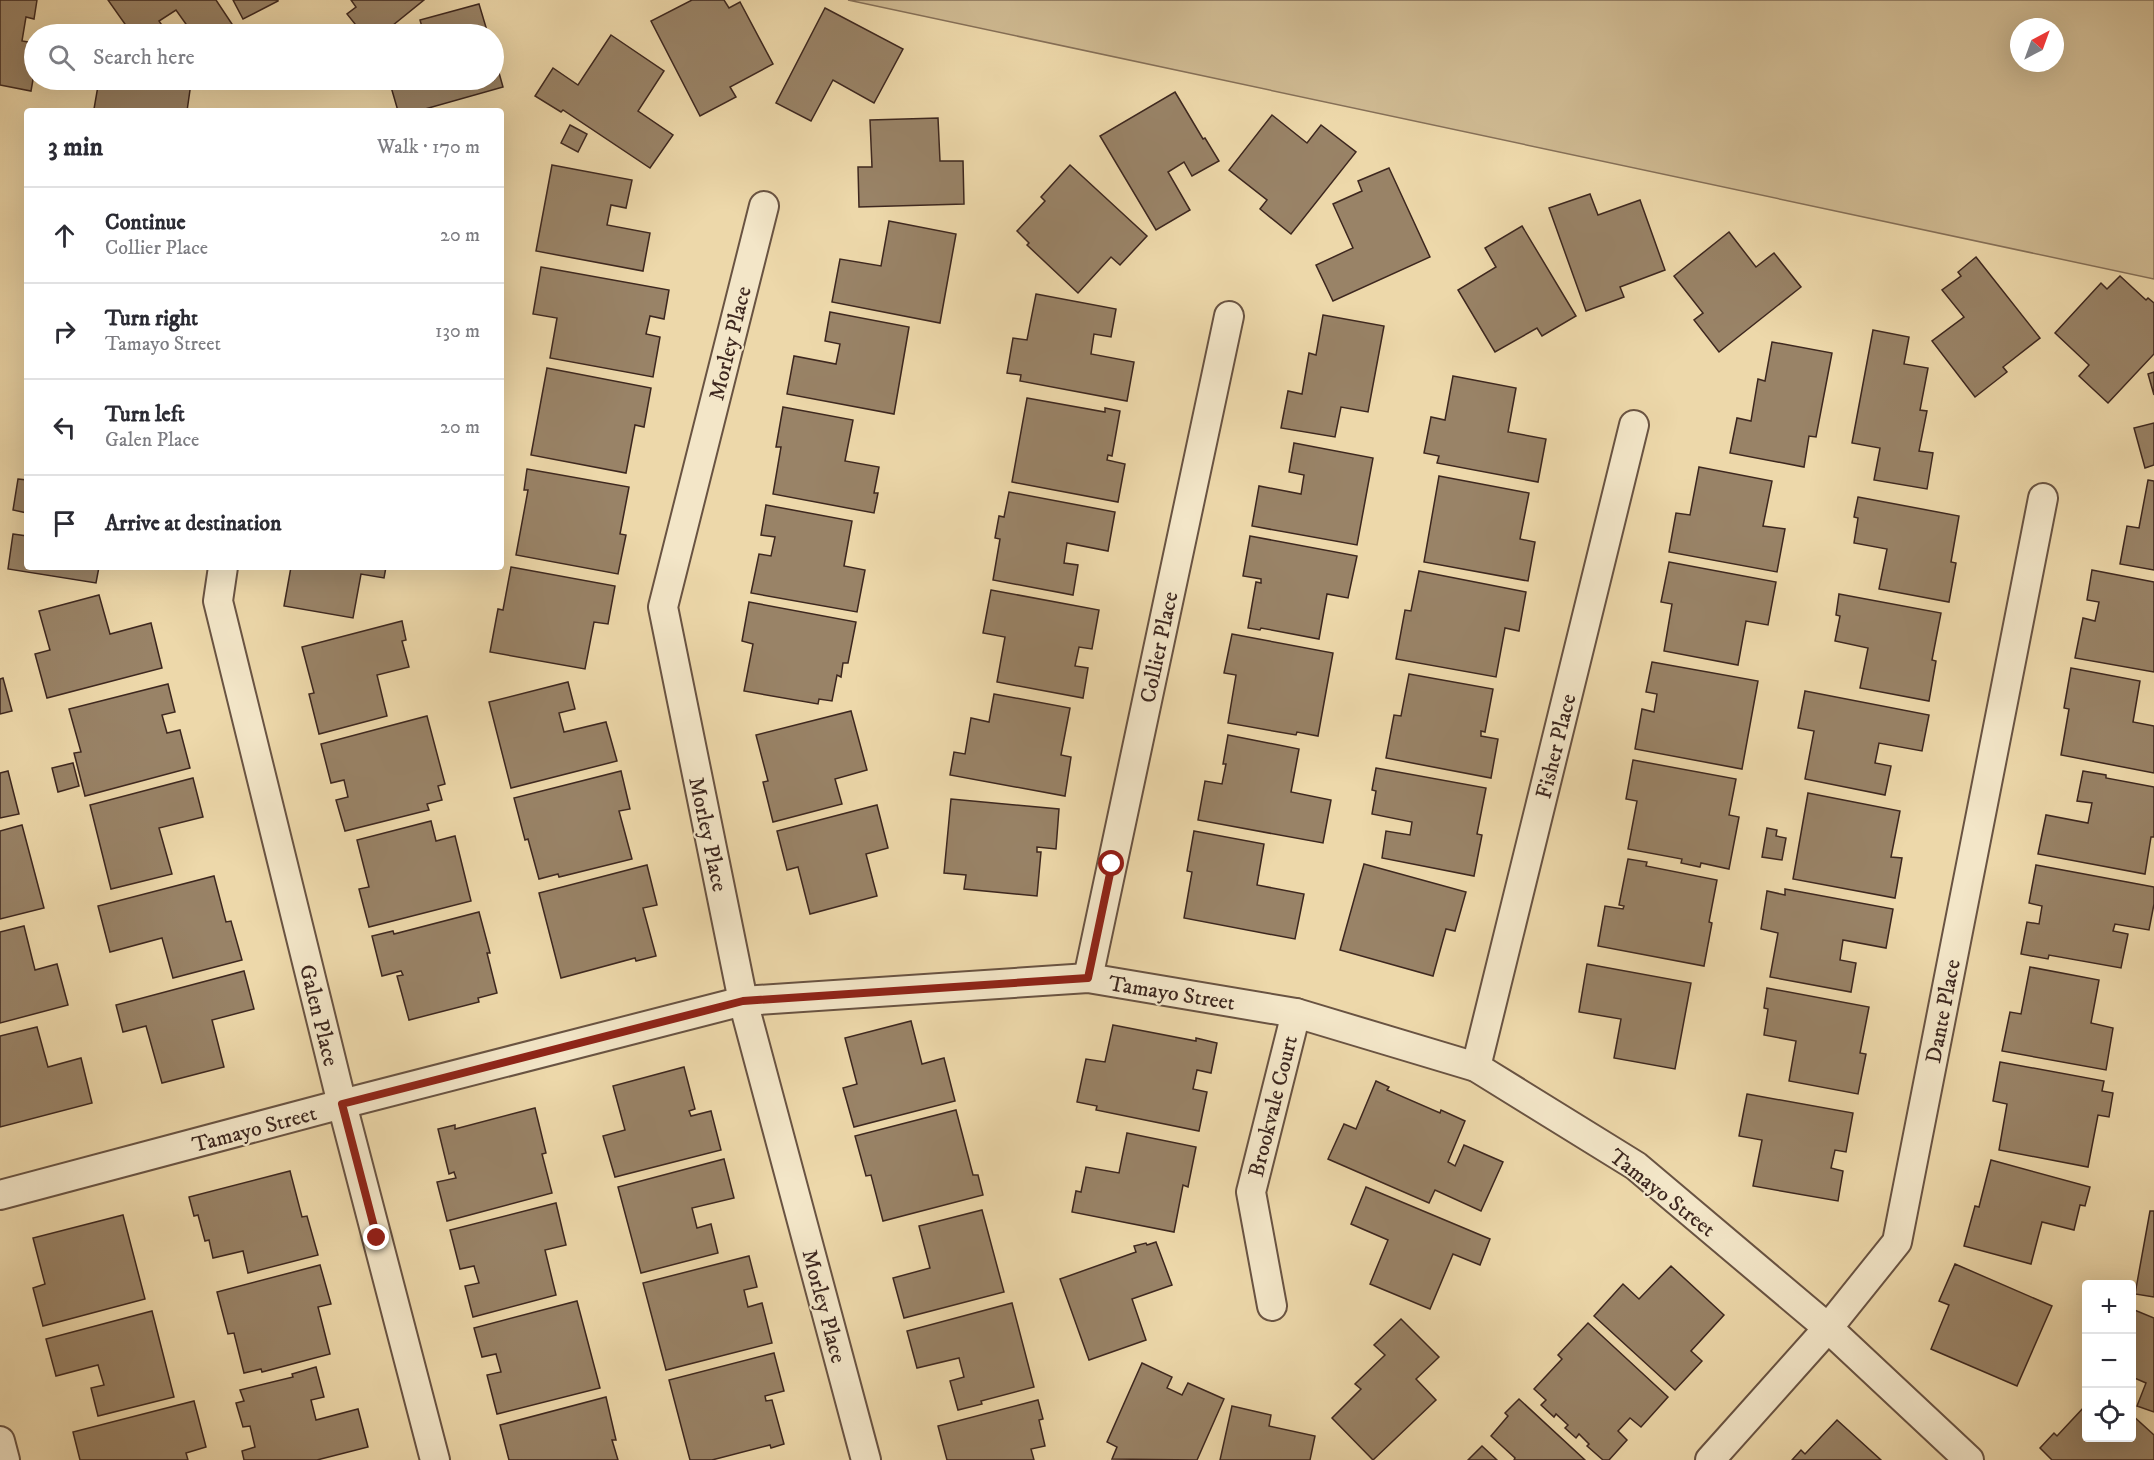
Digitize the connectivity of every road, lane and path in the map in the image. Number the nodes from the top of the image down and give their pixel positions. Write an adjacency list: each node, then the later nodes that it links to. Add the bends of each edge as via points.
1 (764, 206): 7 (street, Morley Place, via 663,607)
2 (1229, 316): 6 (street, Collier Place)
3 (1634, 425): 9 (street, Fisher Place)
4 (2043, 498): 13 (street, Dante Place, via 1897,1242)
5 (223, 570): 10 (street, Galen Place, via 218,601)
6 (1088, 978): 7 (street, Tamayo Street); 8 (street, Tamayo Street)
7 (743, 1001): 10 (street, Tamayo Street); 17 (street, Morley Place)
8 (1296, 1013): 9 (street, Tamayo Street); 12 (street, Brookvale Court, via 1251,1192)
9 (1476, 1067): 13 (street, Tamayo Street, via 1636,1166)
10 (342, 1104): 11 (street, Tamayo Street); 16 (street, Galen Place)
11 (0, 1196)
12 (1272, 1306)
13 (1828, 1328): 18 (street, Dante Place); 19 (street, Tamayo Street)
14 (0, 1441): 15 (street)
15 (5, 1460)
16 (435, 1460)
17 (866, 1460)
18 (1710, 1460)
19 (1969, 1460)

